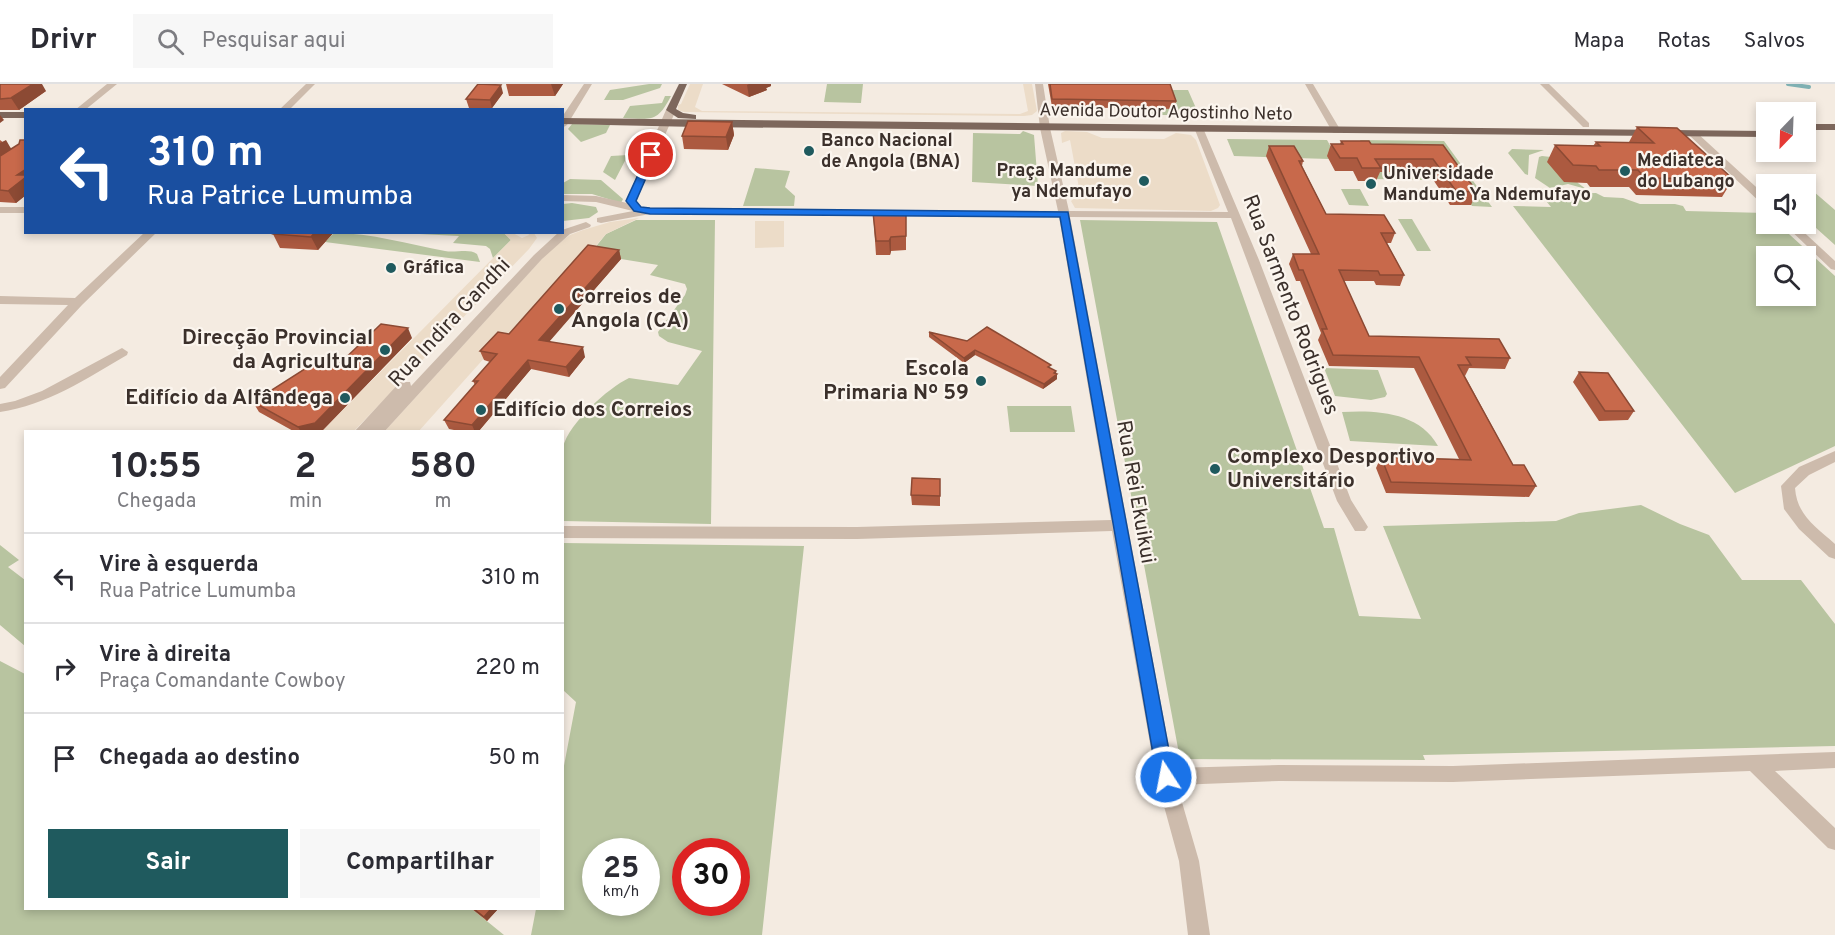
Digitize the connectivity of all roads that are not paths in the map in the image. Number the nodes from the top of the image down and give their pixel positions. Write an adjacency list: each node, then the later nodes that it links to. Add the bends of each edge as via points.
1 (113, 84): 8 (street)
2 (311, 84): 9 (street)
3 (588, 84): 13 (street)
4 (683, 84): 10 (main road)
5 (1039, 84): 16 (street, Rua Rei Ekuikui)
6 (1309, 84): 18 (street)
7 (1544, 84): 17 (street)
8 (82, 108)
9 (286, 108)
10 (671, 110): 15 (street); 16 (main road, Avenida Doutor Agostinho Neto, via 681,116 700,117)
11 (0, 115): 12 (main road)
12 (24, 115)
13 (564, 120)
14 (564, 122): 15 (main road, Avenida Doutor Agostinho Neto)
15 (665, 124): 16 (main road, Avenida Doutor Agostinho Neto); 30 (street, via 631,201)
16 (1045, 124): 18 (main road, Avenida Doutor Agostinho Neto); 22 (main road, Avenida Doutor Agostinho Neto); 34 (street, Rua Rei Ekuikui)
17 (1586, 125): 18 (main road, Avenida Doutor Agostinho Neto); 19 (main road, Avenida Doutor Agostinho Neto)
18 (1334, 127): 22 (main road, Avenida Doutor Agostinho Neto); 23 (main road, Avenida Doutor Agostinho Neto)
19 (1756, 127)
20 (1816, 127): 21 (main road)
21 (1835, 127)
22 (1200, 129): 35 (street, Rua Sarmento Rodrigues)
23 (1693, 134): 24 (main road, Avenida Doutor Agostinho Neto); 27 (street)
24 (1756, 134)
25 (1816, 135): 26 (main road)
26 (1835, 135)
27 (1756, 193)
28 (564, 198): 29 (street)
29 (602, 201): 30 (street); 36 (street, via 609,212)
30 (637, 209): 33 (street)
31 (0, 210): 32 (street)
32 (24, 210)
33 (650, 211): 34 (street); 36 (street)
34 (1064, 214): 35 (street); 53 (street, Rua Rei Ekuikui)
35 (1234, 215): 54 (street, Rua Sarmento Rodrigues, via 1344,501)
36 (601, 220): 37 (street)
37 (586, 225): 38 (street); 42 (street, Rua Indira Gandhi)
38 (564, 228)
39 (150, 234): 46 (street)
40 (543, 234): 50 (street, Rua Indira Gandhi, via 541,243)
41 (564, 234): 51 (street, Rua Indira Gandhi)
42 (564, 234)
43 (1800, 234): 44 (street)
44 (1835, 267)
45 (0, 300): 46 (street)
46 (78, 302): 48 (street)
47 (122, 352): 49 (street, via 39,398)
48 (0, 385)
49 (0, 408)
50 (363, 430)
51 (378, 430)
52 (1835, 456): 56 (street, via 1804,471 1788,486 1789,505 1804,525)
53 (1120, 525): 55 (street, via 857,533); 59 (street, Rua Rei Ekuikui)
54 (1360, 527)
55 (564, 532)
56 (1835, 553)
57 (1835, 760): 58 (street)
58 (1753, 762): 59 (street, via 1453,774); 60 (street)
59 (1166, 777): 61 (street, Rua Rei Ekuikui, via 1189,861)
60 (1835, 841)
61 (1199, 935)

